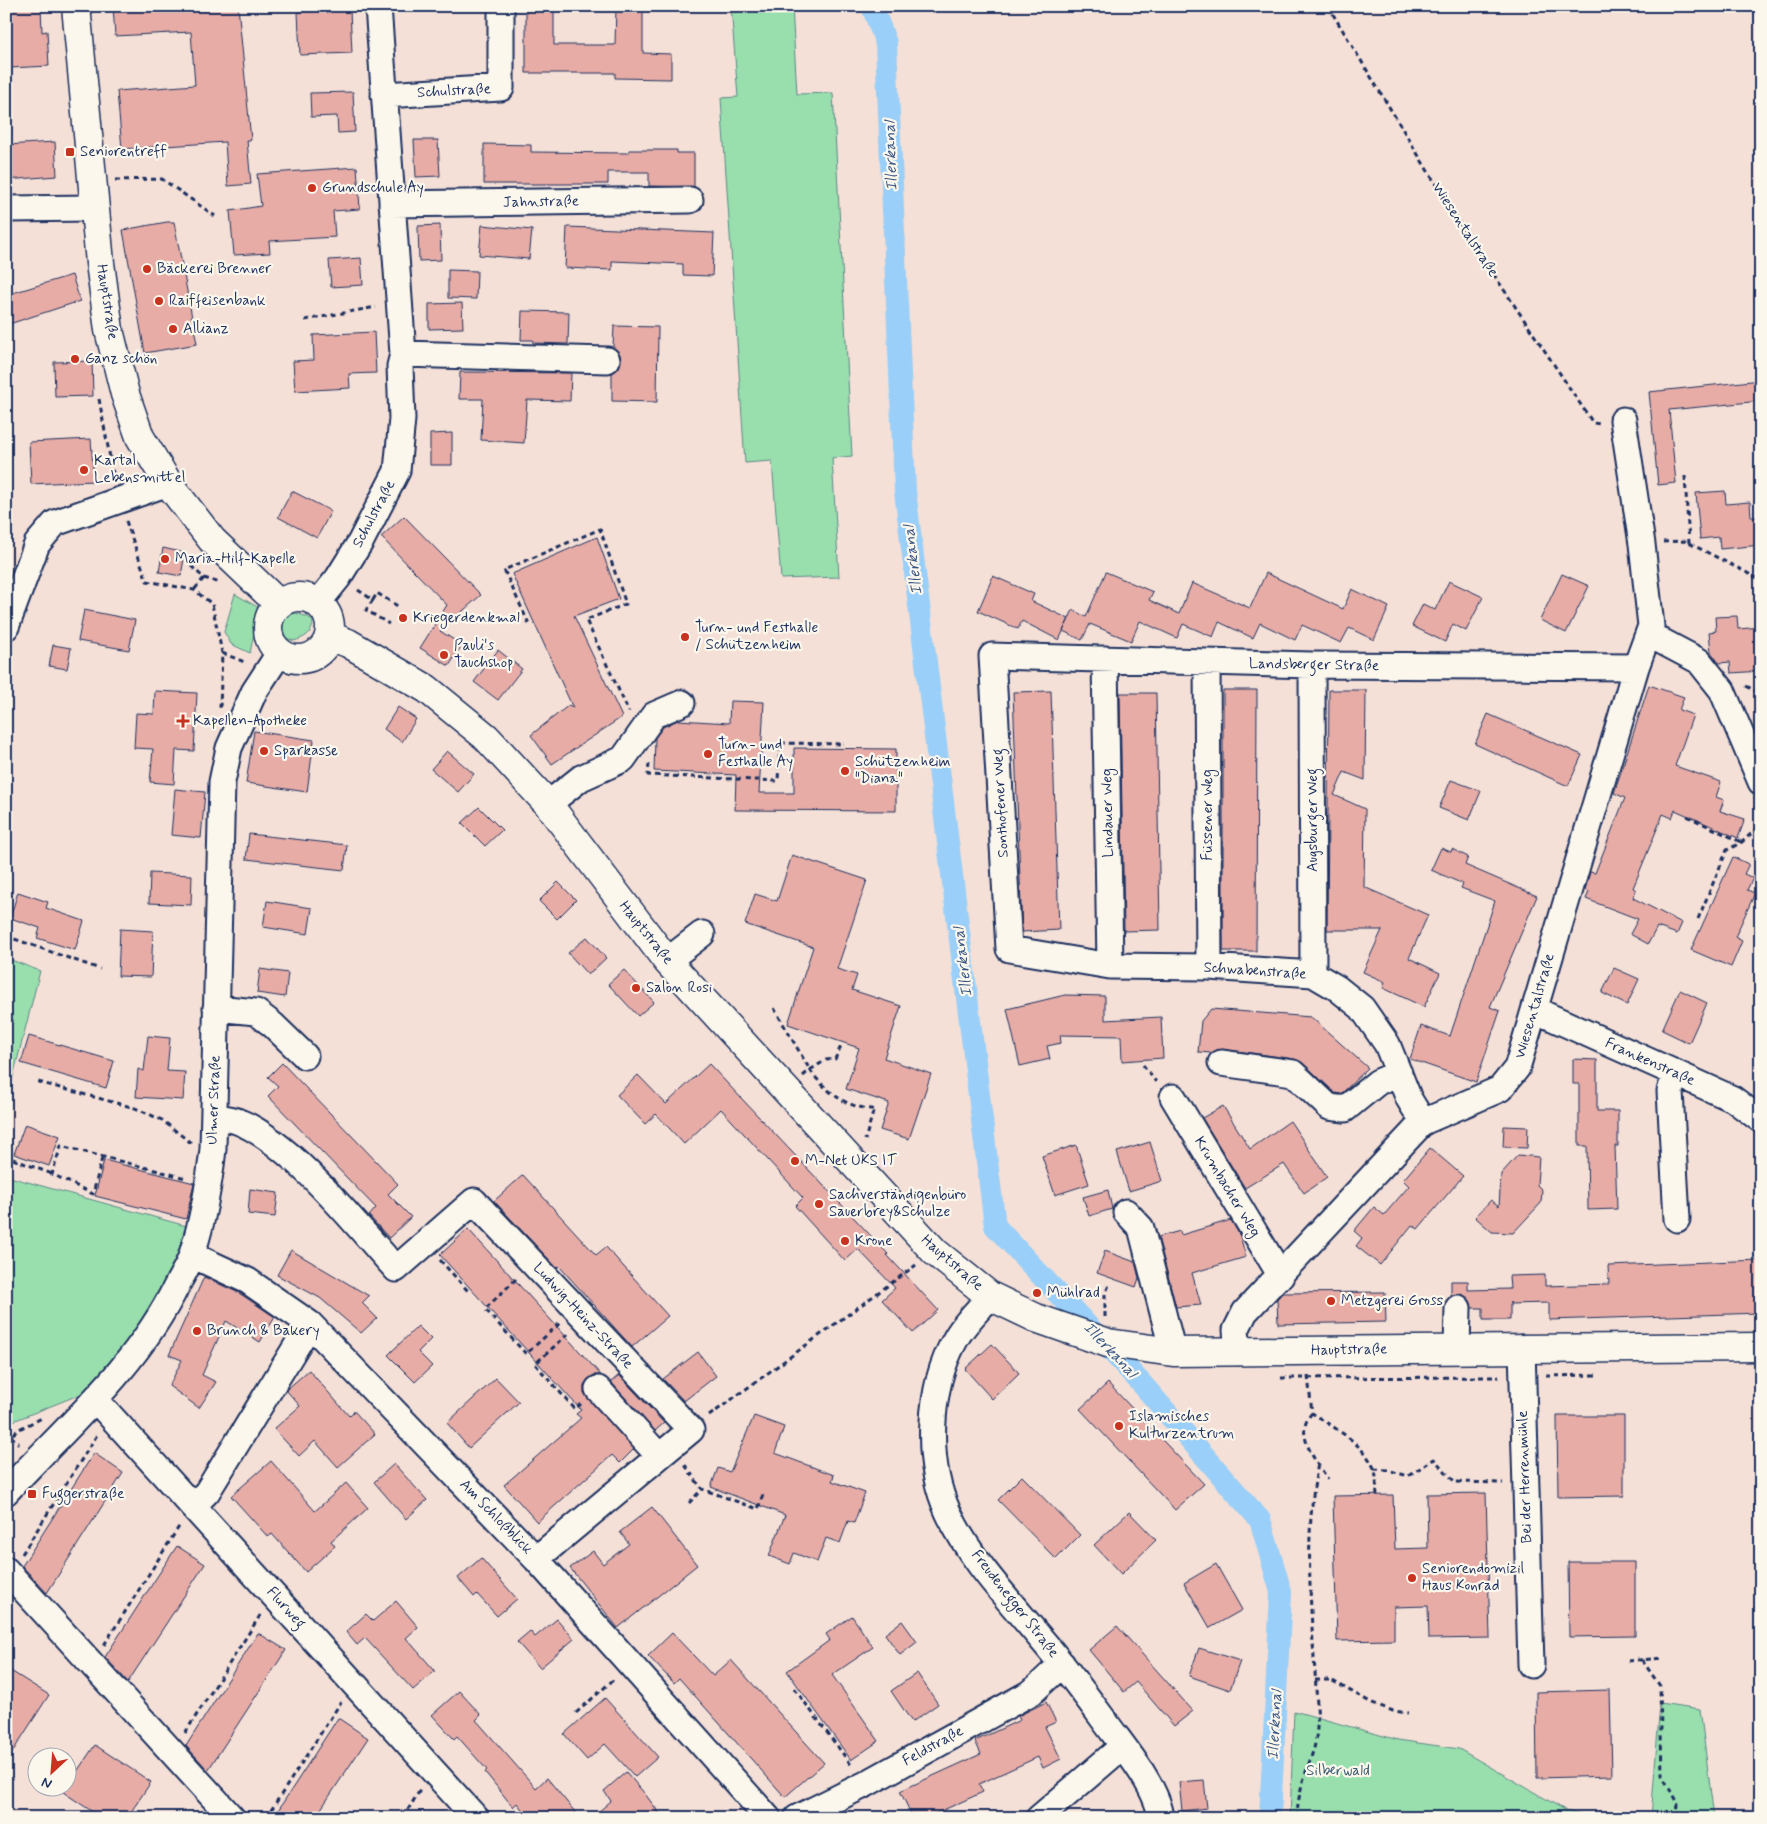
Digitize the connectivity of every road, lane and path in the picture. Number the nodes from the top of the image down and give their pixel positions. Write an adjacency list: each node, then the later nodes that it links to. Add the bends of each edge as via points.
1 (76, 6): 6 (main road, Hauptstraße)
2 (378, 6): 5 (street, Schulstraße)
3 (501, 6): 5 (street, Schulstraße, via 501,88)
4 (1328, 6): 16 (path, Wiesentalstraße, via 1460,224 1593,423)
5 (384, 95): 8 (street, Schulstraße)
6 (92, 180): 9 (main road, Hauptstraße); 11 (path, via 162,180)
7 (690, 200): 8 (street, Jahnstraße)
8 (392, 204): 12 (street, Schulstraße)
9 (95, 208): 10 (street); 18 (main road, Hauptstraße, via 109,330 125,394 140,437)
10 (6, 209)
11 (215, 216)
12 (399, 301): 13 (path); 14 (street, Schulstraße)
13 (305, 320)
14 (403, 354): 15 (street); 22 (street, Schulstraße, via 397,471)
15 (607, 360)
16 (1623, 422): 20 (street, Wiesentalstraße)
17 (1685, 476): 19 (path)
18 (168, 483): 26 (main road, Hauptstraße, via 212,540); 31 (street, via 55,523 37,544)
19 (1689, 543): 20 (path); 23 (path)
20 (1642, 544): 32 (street, Wiesentalstraße, via 1651,626)
21 (190, 566): 24 (path, via 204,578)
22 (338, 578): 25 (path); 27 (street, Schulstraße)
23 (1761, 580)
24 (194, 590)
25 (373, 600): 28 (path, via 377,593); 29 (path, via 366,610)
26 (279, 604): 27 (main road, via 298,597); 34 (main road, via 268,623 271,640)
27 (317, 604): 33 (main road, via 328,620)
28 (399, 607)
29 (389, 624)
30 (529, 624): 41 (path, via 504,570 600,529 626,604 586,620)
31 (6, 627)
32 (1648, 634): 39 (street, Wiesentalstraße); 44 (street, via 1699,661 1722,690)
33 (328, 636): 34 (main road, via 323,647 311,656 296,658); 45 (main road, Hauptstraße, via 348,643 439,697 486,737)
34 (280, 652): 58 (street, Ulmer Straße, via 254,692 229,748 222,782)
35 (992, 656): 36 (street, Landsberger Straße); 52 (street, Sonthofener Weg)
36 (1105, 659): 37 (street, Landsberger Straße); 54 (street, Lindauer Weg)
37 (1208, 663): 38 (street, Landsberger Straße); 55 (street, Füssener Weg)
38 (1312, 665): 39 (street, Landsberger Straße); 57 (street, Augsburger Weg)
39 (1636, 667): 60 (street, Wiesentalstraße)
40 (682, 703): 41 (street, via 654,715)
41 (640, 736): 43 (street)
42 (844, 744): 43 (path, via 780,743 778,781 648,775 649,760)
43 (623, 759): 45 (street, via 581,778)
44 (1761, 782)
45 (548, 804): 53 (main road, Hauptstraße)
46 (1687, 816): 48 (path)
47 (1761, 825): 48 (path)
48 (1742, 842): 49 (path, via 1727,850)
49 (1698, 918)
50 (702, 934): 53 (street)
51 (6, 936): 56 (path)
52 (1009, 949): 54 (street, Schwabenstraße)
53 (667, 961): 68 (main road, Hauptstraße)
54 (1110, 966): 55 (street, Schwabenstraße)
55 (1209, 967): 57 (street, Schwabenstraße)
56 (100, 969)
57 (1313, 974): 65 (street, Schwabenstraße, via 1362,1008 1387,1044)
58 (216, 1008): 62 (street, via 256,1012); 70 (street, Ulmer Straße)
59 (774, 1008): 64 (path)
60 (1535, 1010): 66 (street, Frankenstraße); 72 (street, Wiesentalstraße, via 1517,1068 1500,1090)
61 (842, 1044): 64 (path, via 835,1059 826,1060)
62 (305, 1056)
63 (1221, 1063): 65 (street, via 1293,1073 1329,1107 1345,1109 1378,1082)
64 (810, 1070): 68 (path); 76 (path, via 831,1093 863,1109 874,1109 864,1145)
65 (1398, 1073): 72 (street, Schwabenstraße)
66 (1676, 1073): 71 (street, Frankenstraße, via 1733,1099); 80 (street, via 1670,1091)
67 (38, 1082): 73 (path, via 135,1108 162,1120 192,1144)
68 (786, 1091): 76 (main road, Hauptstraße)
69 (1173, 1097): 85 (street, Krumbacher Weg)
70 (214, 1116): 73 (street, Ulmer Straße); 81 (street, via 238,1122 268,1138 312,1176 396,1269)
71 (1761, 1120)
72 (1423, 1122): 85 (street, Wiesentalstraße)
73 (213, 1150): 78 (street, Ulmer Straße)
74 (102, 1158): 77 (path, via 61,1146); 77 (path, via 93,1194); 78 (path)
75 (13, 1159): 77 (path)
76 (849, 1159): 82 (main road, Hauptstraße)
77 (52, 1174)
78 (209, 1184): 83 (street, Ulmer Straße)
79 (1126, 1212): 97 (street, via 1141,1228)
80 (1677, 1219)
81 (425, 1244): 84 (street, Ludwig-Heinz-Straße, via 474,1201); 87 (path)
82 (935, 1252): 88 (main road, Hauptstraße); 103 (path)
83 (192, 1256): 92 (street, Am Schloßblick, via 248,1281); 100 (street, Ulmer Straße, via 166,1309)
84 (533, 1263): 90 (street, Ludwig-Heinz-Straße); 90 (path, via 485,1309 526,1354)
85 (1280, 1276): 98 (street, Wiesentalstraße, via 1245,1312 1236,1330)
86 (1110, 1283): 91 (path, via 1105,1294)
87 (468, 1291)
88 (990, 1296): 97 (main road, Hauptstraße, via 1036,1318 1108,1343); 124 (street, Freudenegger Straße, via 955,1339 943,1366 934,1404 933,1461 948,1512 971,1549)
89 (1458, 1308): 94 (street)
90 (580, 1313): 99 (path, via 535,1364 575,1409); 103 (street, Ludwig-Heinz-Straße)
91 (1105, 1317)
92 (310, 1324): 115 (street, via 206,1492); 116 (street, Am Schloßblick)
93 (1761, 1347): 95 (main road, Hauptstraße)
94 (1458, 1348): 95 (main road, Hauptstraße); 96 (main road, Hauptstraße)
95 (1522, 1348): 109 (street, Bei der Herrenmühle)
96 (1308, 1350): 98 (main road, Hauptstraße); 101 (path)
97 (1162, 1351): 98 (main road, Hauptstraße)
98 (1238, 1352)
99 (598, 1389): 105 (street)
100 (103, 1407): 111 (street, Ulmer Straße); 115 (street, Flurweg); 117 (path)
101 (1312, 1413): 106 (path, via 1305,1420 1303,1432); 107 (path, via 1351,1439)
102 (50, 1414): 104 (path)
103 (691, 1430): 105 (street)
104 (6, 1440)
105 (665, 1451): 110 (path); 116 (street)
106 (1318, 1464): 108 (path); 126 (path, via 1313,1486 1311,1534)
107 (1374, 1469): 109 (path, via 1408,1476 1434,1459 1455,1482); 113 (path)
108 (1328, 1479)
109 (1526, 1484): 125 (street, Bei der Herrenmühle)
110 (702, 1489): 112 (path, via 758,1509); 114 (path)
111 (6, 1492)
112 (763, 1494)
113 (1377, 1495)
114 (689, 1503)
115 (192, 1506): 118 (street, Flurweg); 122 (path)
116 (536, 1559): 123 (street, Am Schloßblick)
117 (8, 1572): 122 (street)
118 (273, 1594): 127 (street, Flurweg); 132 (path)
119 (1663, 1658): 120 (path)
120 (1642, 1660): 121 (path); 144 (path, via 1660,1686 1662,1775 1678,1805)
121 (1628, 1661)
122 (92, 1664): 132 (street)
123 (631, 1664): 129 (path); 139 (street, Am Schloßblick)
124 (1062, 1664): 131 (street, Freudenegger Straße); 134 (street, Feldstraße, via 1032,1692)
125 (1531, 1665)
126 (1315, 1680): 130 (path, via 1331,1680 1378,1705); 143 (path, via 1314,1747 1299,1792)
127 (353, 1683): 133 (street, Flurweg); 136 (path)
128 (794, 1688): 134 (path)
129 (576, 1713)
130 (1408, 1713)
131 (1123, 1746): 141 (street); 142 (street, Freudenegger Straße, via 1159,1804)
132 (173, 1752): 135 (street)
133 (433, 1770): 137 (path); 138 (street, Flurweg)
134 (866, 1784): 140 (street, Feldstraße)
135 (232, 1818)
136 (266, 1818)
137 (403, 1818)
138 (476, 1818)
139 (768, 1818)
140 (797, 1818)
141 (1039, 1818)
142 (1161, 1818)
143 (1297, 1818)
144 (1676, 1818)

